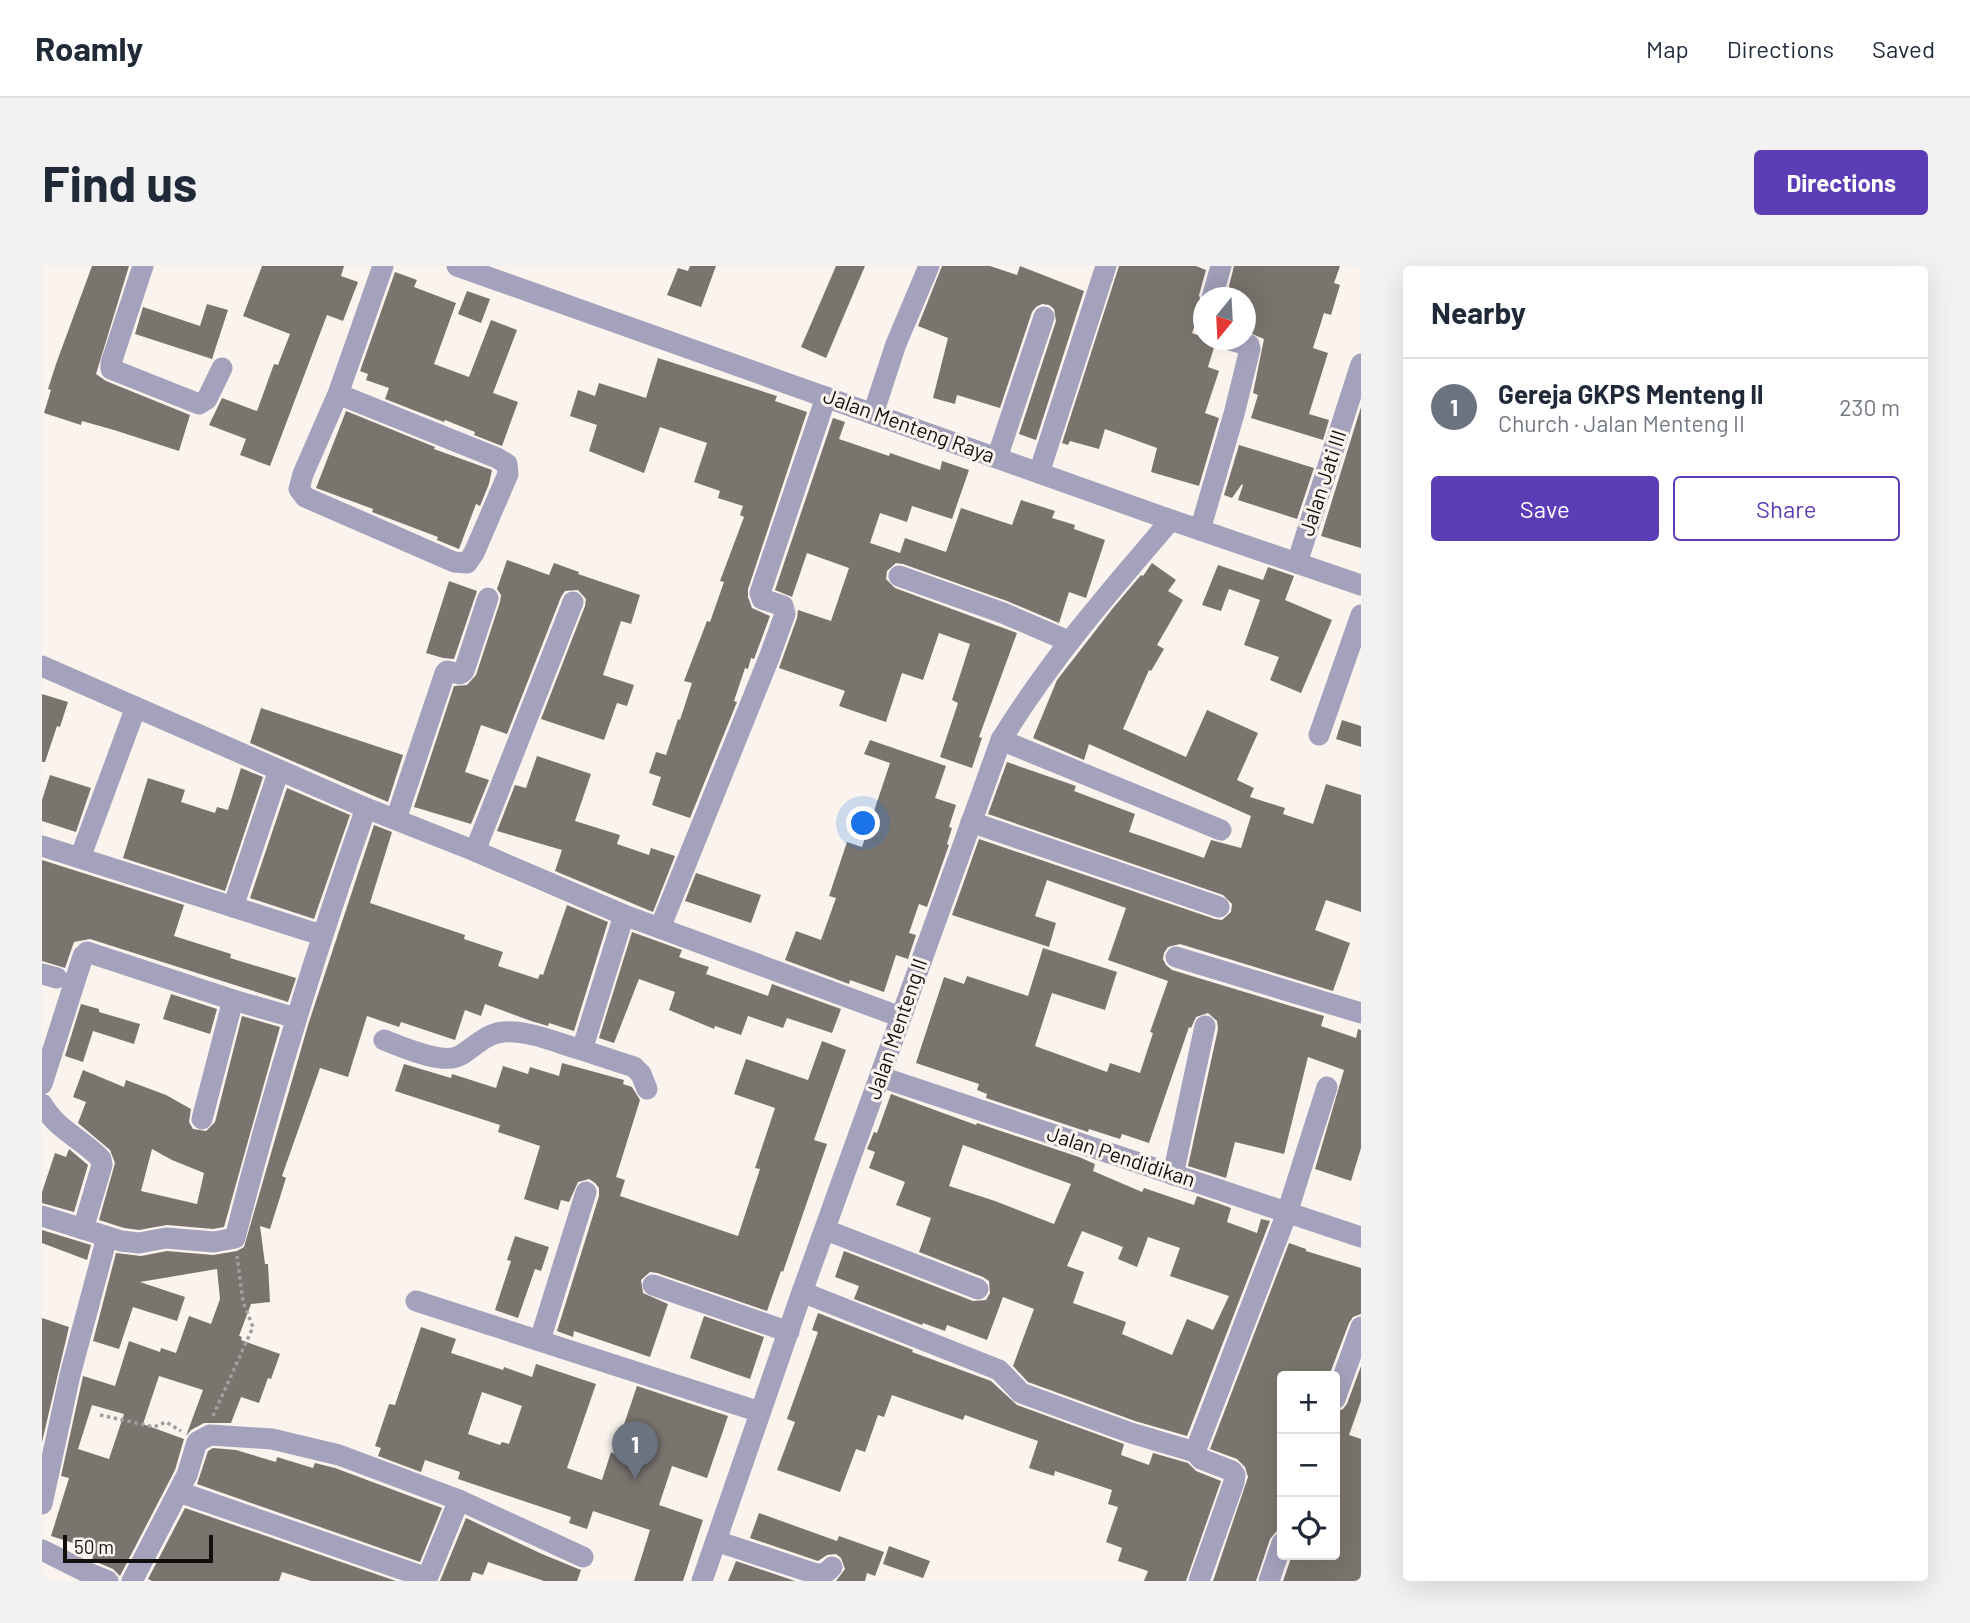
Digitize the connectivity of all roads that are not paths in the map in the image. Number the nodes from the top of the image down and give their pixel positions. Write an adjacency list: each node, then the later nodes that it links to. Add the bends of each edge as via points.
1 (143, 266): 12 (street, via 111,369 199,404 207,399)
2 (383, 266): 13 (street)
3 (457, 266): 7 (street, Jalan Menteng Raya)
4 (929, 266): 15 (street)
5 (1106, 266): 17 (street)
6 (1220, 266): 8 (street)
7 (494, 272): 14 (street, Jalan Menteng Raya)
8 (1215, 287)
9 (1044, 317): 16 (street)
10 (1250, 350): 19 (street)
11 (1361, 364): 20 (street, Jalan Jati III)
12 (222, 368)
13 (338, 394): 13 (street, via 507,464 508,474 467,563 454,562 305,497 299,483)
14 (827, 397): 15 (street, Jalan Menteng Raya); 42 (street, via 760,593 762,599 783,607 785,614)
15 (873, 414): 16 (street, Jalan Menteng Raya)
16 (998, 458): 17 (street, Jalan Menteng Raya)
17 (1039, 473): 18 (street, Jalan Menteng Raya)
18 (1171, 520): 19 (street, Jalan Menteng Raya); 26 (street, Jalan Menteng II)
19 (1200, 530): 20 (street, Jalan Menteng Raya)
20 (1297, 563): 22 (street, Jalan Menteng Raya)
21 (900, 576): 26 (street)
22 (1361, 584)
23 (488, 598): 33 (street, via 464,671 445,673)
24 (573, 602): 37 (street)
25 (1361, 615): 29 (street)
26 (1068, 641): 30 (street, Jalan Menteng II)
27 (42, 666): 28 (street)
28 (136, 707): 31 (street); 38 (street)
29 (1319, 735)
30 (1001, 740): 34 (street, Jalan Menteng II); 35 (street)
31 (279, 770): 32 (street); 39 (street)
32 (366, 808): 33 (street); 43 (street)
33 (396, 819): 37 (street)
34 (971, 822): 40 (street); 47 (street, Jalan Menteng II)
35 (1221, 830)
36 (42, 846): 38 (street)
37 (475, 851): 41 (street)
38 (80, 858): 39 (street)
39 (233, 907): 43 (street)
40 (1219, 907)
41 (624, 915): 42 (street); 51 (street)
42 (660, 928): 47 (street)
43 (321, 935): 48 (street)
44 (1176, 957): 46 (street)
45 (233, 1000): 48 (street); 53 (street, via 90,951 83,956 70,992); 57 (street)
46 (1361, 1013)
47 (901, 1017): 52 (street, Jalan Menteng II)
48 (296, 1018): 64 (street, via 235,1238 214,1242 158,1238 139,1243)
49 (1205, 1026): 58 (street)
50 (384, 1040): 51 (street, via 452,1059 485,1037 504,1032)
51 (582, 1050): 55 (street, via 634,1067)
52 (881, 1077): 58 (street, Jalan Pendidikan); 63 (street, Jalan Menteng II)
53 (42, 1084)
54 (1327, 1087): 60 (street)
55 (646, 1089)
56 (42, 1104): 62 (street, via 68,1134 101,1159)
57 (202, 1119)
58 (1173, 1175): 60 (street, Jalan Pendidikan)
59 (586, 1192): 72 (street)
60 (1287, 1213): 65 (street, Jalan Pendidikan); 75 (street)
61 (42, 1216): 62 (street)
62 (83, 1229): 64 (street)
63 (826, 1230): 67 (street); 68 (street, Jalan Menteng II)
64 (107, 1237): 78 (street)
65 (1361, 1237)
66 (653, 1285): 71 (street)
67 (978, 1289)
68 (802, 1292): 71 (street, Jalan Menteng II); 75 (street, via 999,1370 1021,1393)
69 (416, 1301): 72 (street)
70 (1361, 1327): 73 (street)
71 (789, 1332): 74 (street, Jalan Menteng II)
72 (540, 1340): 74 (street)
73 (1340, 1385)
74 (760, 1412): 79 (street, Jalan Menteng II)
75 (1195, 1452): 90 (street, via 1236,1475)
76 (179, 1492): 77 (street, via 204,1438 272,1439 339,1455); 86 (street); 88 (street)
77 (459, 1500): 81 (street); 86 (street)
78 (42, 1504)
79 (716, 1541): 83 (street, via 813,1573 827,1573); 89 (street, Jalan Menteng II)
80 (42, 1550): 84 (street)
81 (583, 1557)
82 (1277, 1558): 91 (street)
83 (832, 1567)
84 (61, 1572): 85 (street)
85 (84, 1577): 87 (street)
86 (426, 1580)
87 (108, 1581)
88 (132, 1581)
89 (702, 1581)
90 (1199, 1581)
91 (1269, 1581)

